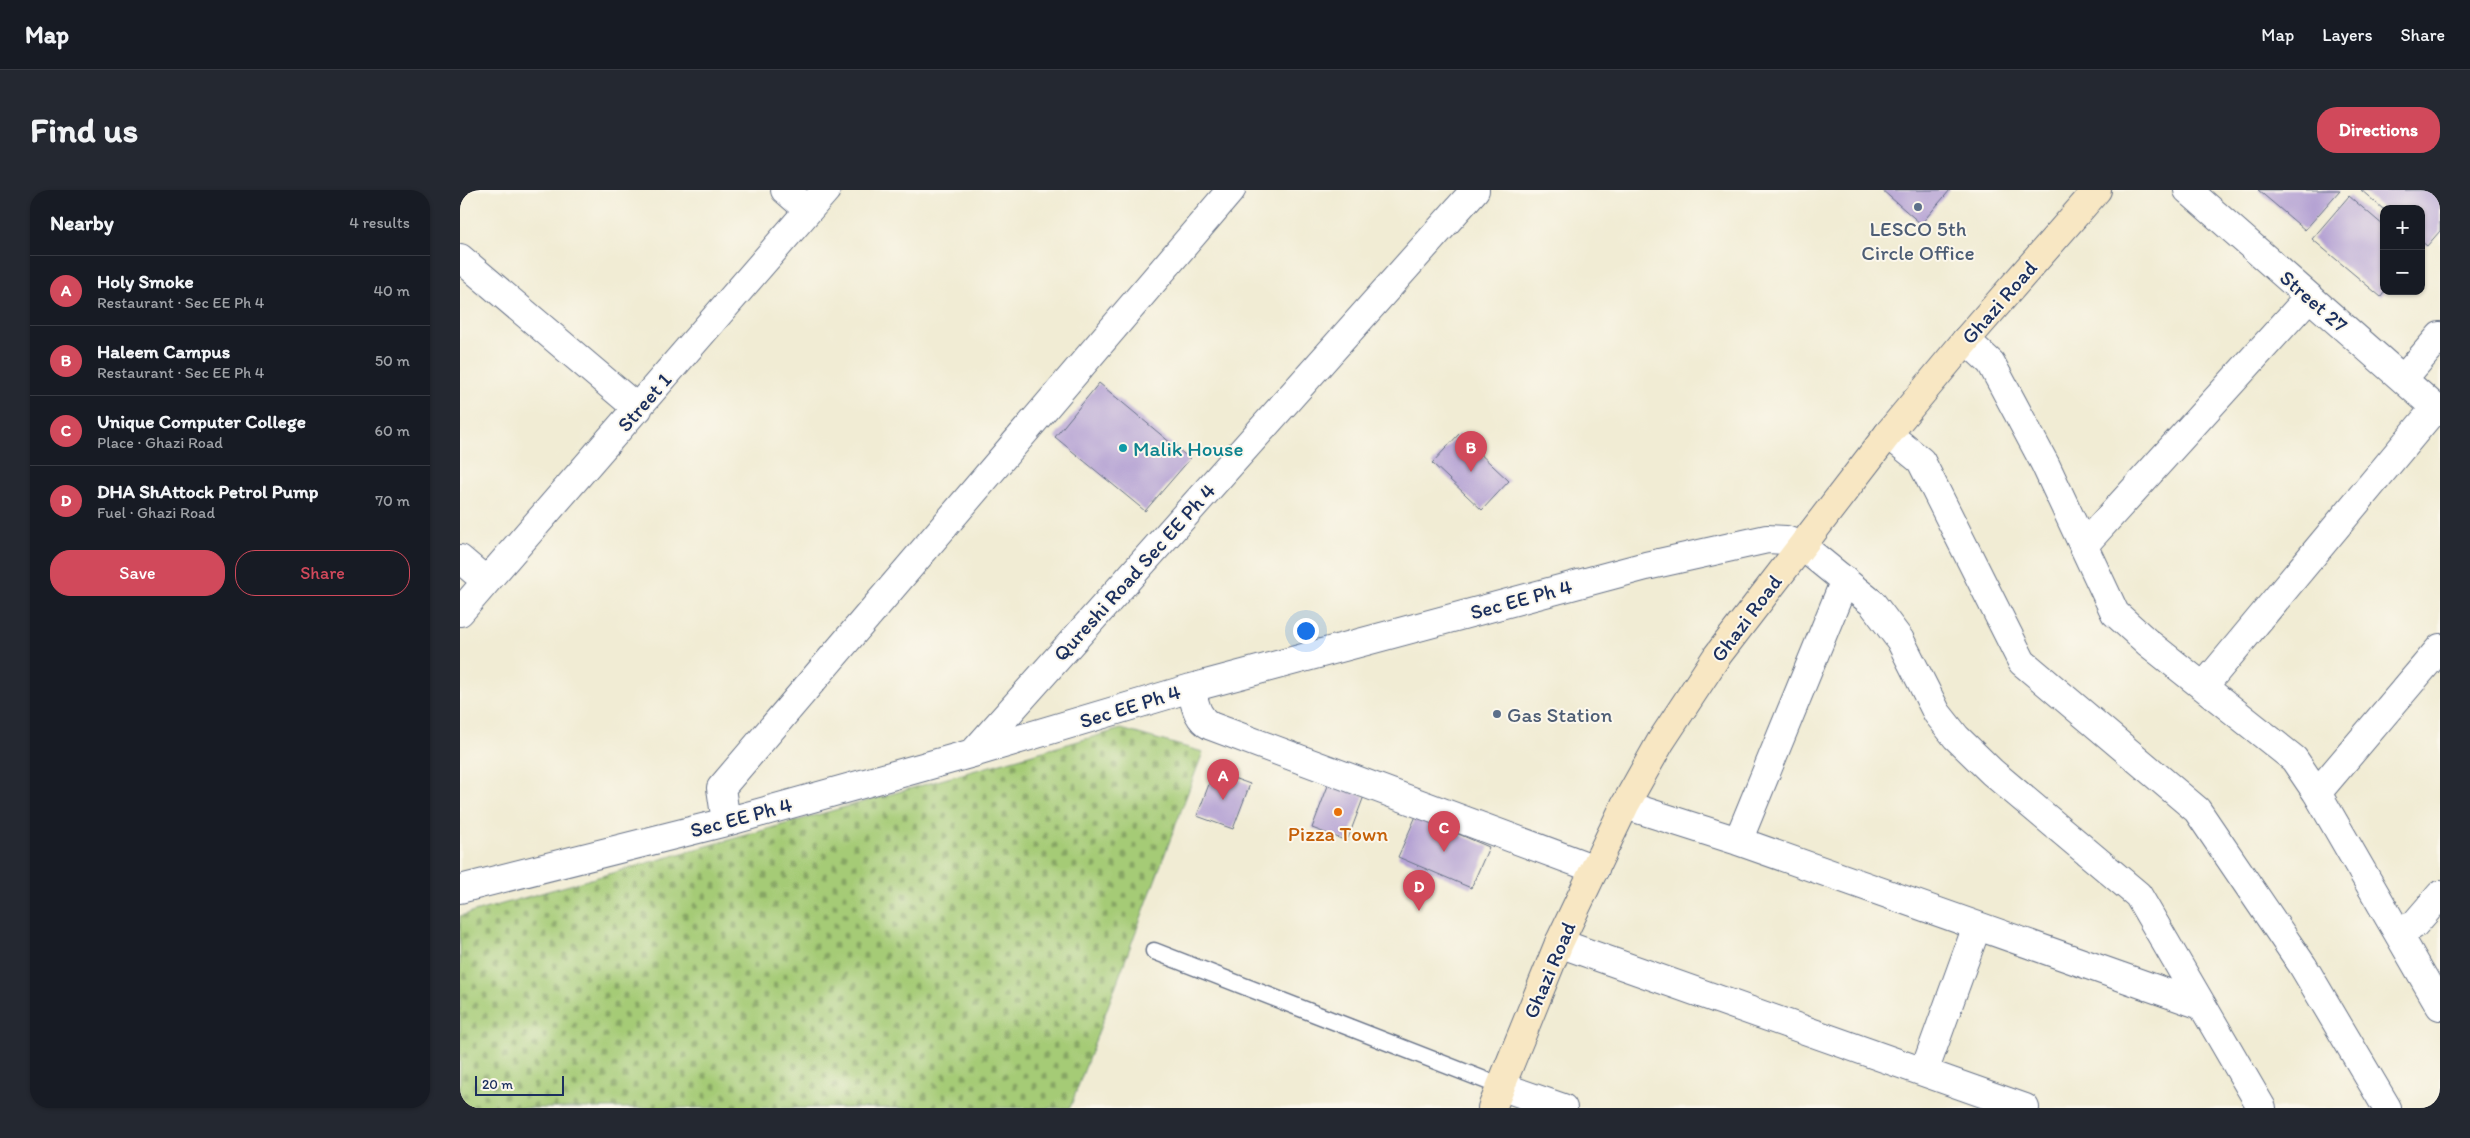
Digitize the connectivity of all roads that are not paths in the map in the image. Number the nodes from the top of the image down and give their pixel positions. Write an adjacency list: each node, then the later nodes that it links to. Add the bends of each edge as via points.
1 (785, 190): 7 (street)
2 (826, 190): 7 (street, Street 1)
3 (1231, 190): 28 (street, via 721,788)
4 (1475, 190): 25 (street, Qureshi Road Sec EE Ph 4)
5 (2097, 190): 11 (main road, Ghazi Road)
6 (2188, 190): 9 (street, Street 27)
7 (808, 210): 13 (street, Street 1)
8 (460, 258): 13 (street)
9 (2309, 297): 12 (street, Street 27); 16 (street)
10 (2440, 336): 12 (street)
11 (1966, 340): 15 (main road, Ghazi Road); 16 (street, via 1991,363)
12 (2404, 378): 14 (street, Street 27)
13 (638, 409): 20 (street, Street 1)
14 (2438, 410): 23 (street)
15 (1888, 434): 17 (main road, Ghazi Road); 44 (street, via 1921,461 2022,662 2197,810 2303,966)
16 (2084, 545): 23 (street, via 2115,613)
17 (1802, 546): 19 (street); 24 (street, Sec EE Ph 4, via 1786,540 1767,539 1646,566); 27 (main road, Ghazi Road, via 1717,656 1661,741)
18 (460, 559): 20 (street)
19 (1845, 580): 29 (street); 37 (street, via 1887,620 1916,667 1937,713 1956,736 1992,772 2138,895)
20 (486, 581): 21 (street, Street 1)
21 (460, 612)
22 (2440, 648): 26 (street)
23 (2204, 686): 26 (street, via 2294,759)
24 (1191, 688): 25 (street, Sec EE Ph 4); 30 (street, via 1198,714 1210,726)
25 (973, 753): 28 (street, Sec EE Ph 4)
26 (2317, 793): 34 (street)
27 (1625, 805): 29 (street); 30 (main road, Ghazi Road)
28 (726, 822): 31 (street, Sec EE Ph 4)
29 (1738, 841): 33 (street)
30 (1595, 869): 35 (main road, Ghazi Road)
31 (460, 889)
32 (2440, 895): 34 (street, via 2414,925)
33 (1977, 926): 37 (street); 39 (street)
34 (2399, 931): 38 (street)
35 (1559, 943): 39 (street); 40 (main road, Ghazi Road)
36 (1154, 952): 40 (lane)
37 (2201, 1005): 43 (street)
38 (2440, 1006)
39 (1924, 1072): 42 (street)
40 (1496, 1097): 41 (street)
41 (1562, 1108)
42 (2025, 1108)
43 (2262, 1108)
44 (2387, 1108)

